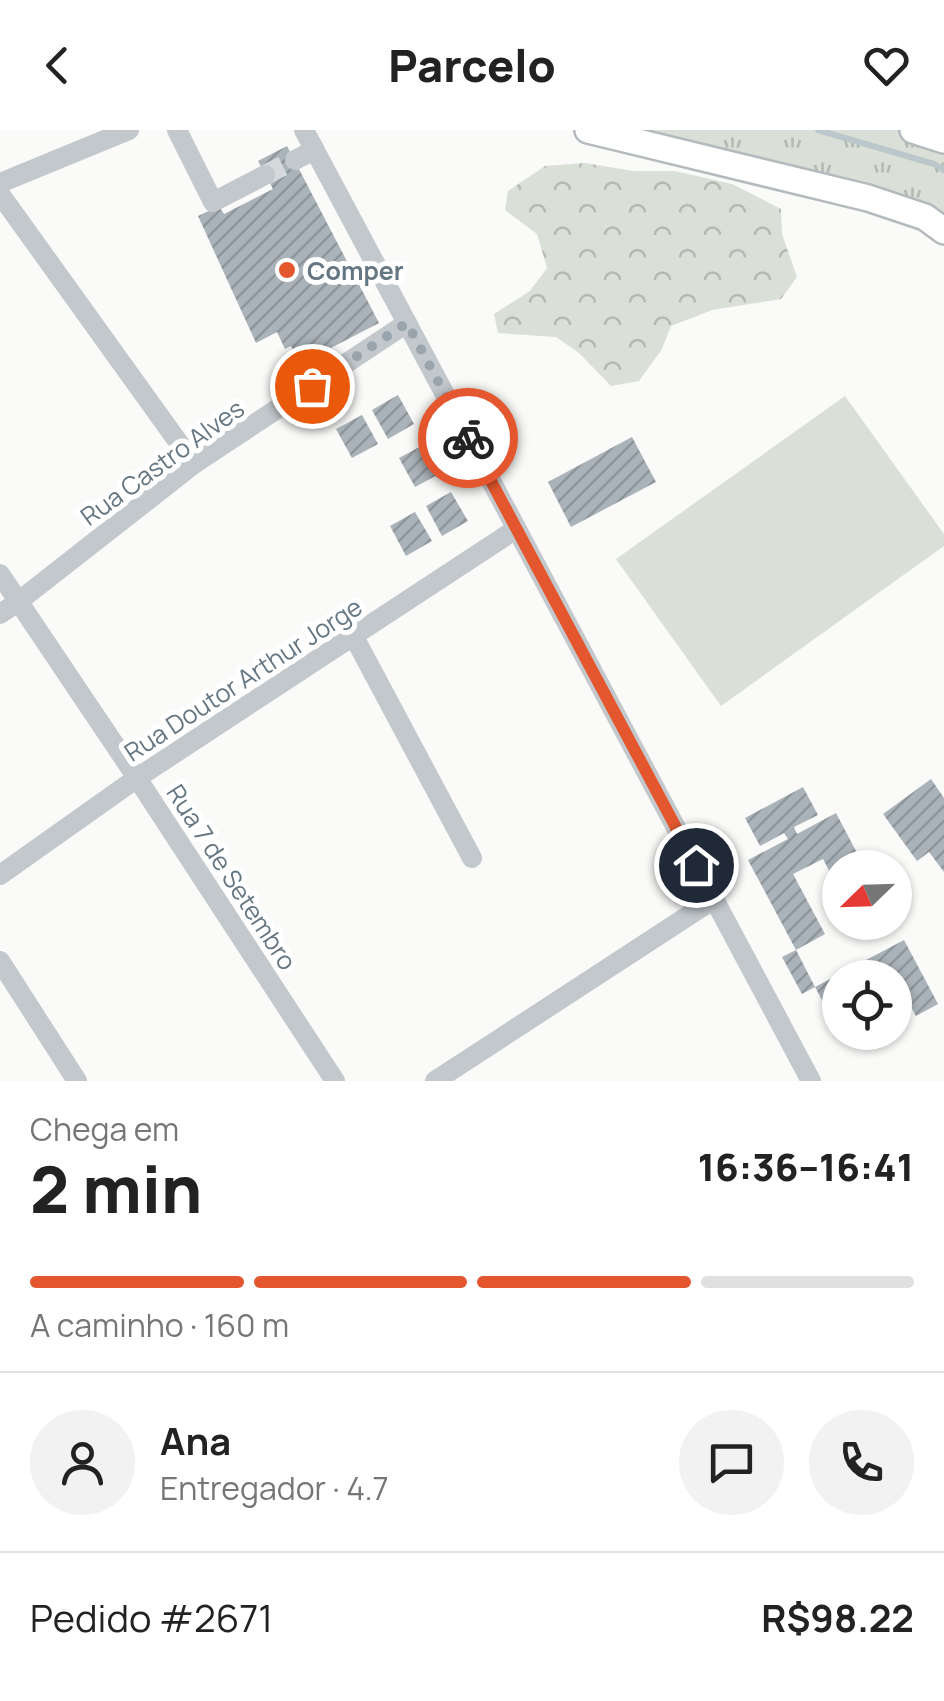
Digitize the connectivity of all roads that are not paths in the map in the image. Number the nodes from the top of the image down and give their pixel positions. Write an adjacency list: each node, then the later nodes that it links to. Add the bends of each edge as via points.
1 (128, 130): 10 (street)
2 (178, 130): 9 (street, via 212,202)
3 (304, 130): 7 (street)
4 (588, 130): 12 (main road, via 868,198 925,217)
5 (912, 130): 6 (main road)
6 (944, 140)
7 (314, 150): 8 (street); 13 (street)
8 (295, 160)
9 (265, 175)
10 (0, 183)
11 (0, 194): 14 (street)
12 (944, 231)
13 (407, 323): 14 (street, Rua Castro Alves); 15 (street)
14 (194, 464): 17 (street, Rua Castro Alves)
15 (516, 528): 19 (street, Rua Doutor Arthur Jorge); 23 (street)
16 (0, 574): 17 (street, Rua 7 de Setembro)
17 (19, 601): 18 (street, Rua Castro Alves); 20 (street, Rua 7 de Setembro)
18 (0, 614)
19 (353, 635): 20 (street, Rua Doutor Arthur Jorge); 21 (street)
20 (138, 778): 22 (street, Rua Doutor Arthur Jorge); 26 (street, Rua 7 de Setembro)
21 (472, 858)
22 (0, 875)
23 (714, 899): 27 (street); 28 (street)
24 (0, 961): 25 (street)
25 (77, 1081)
26 (334, 1081)
27 (435, 1081)
28 (810, 1081)

